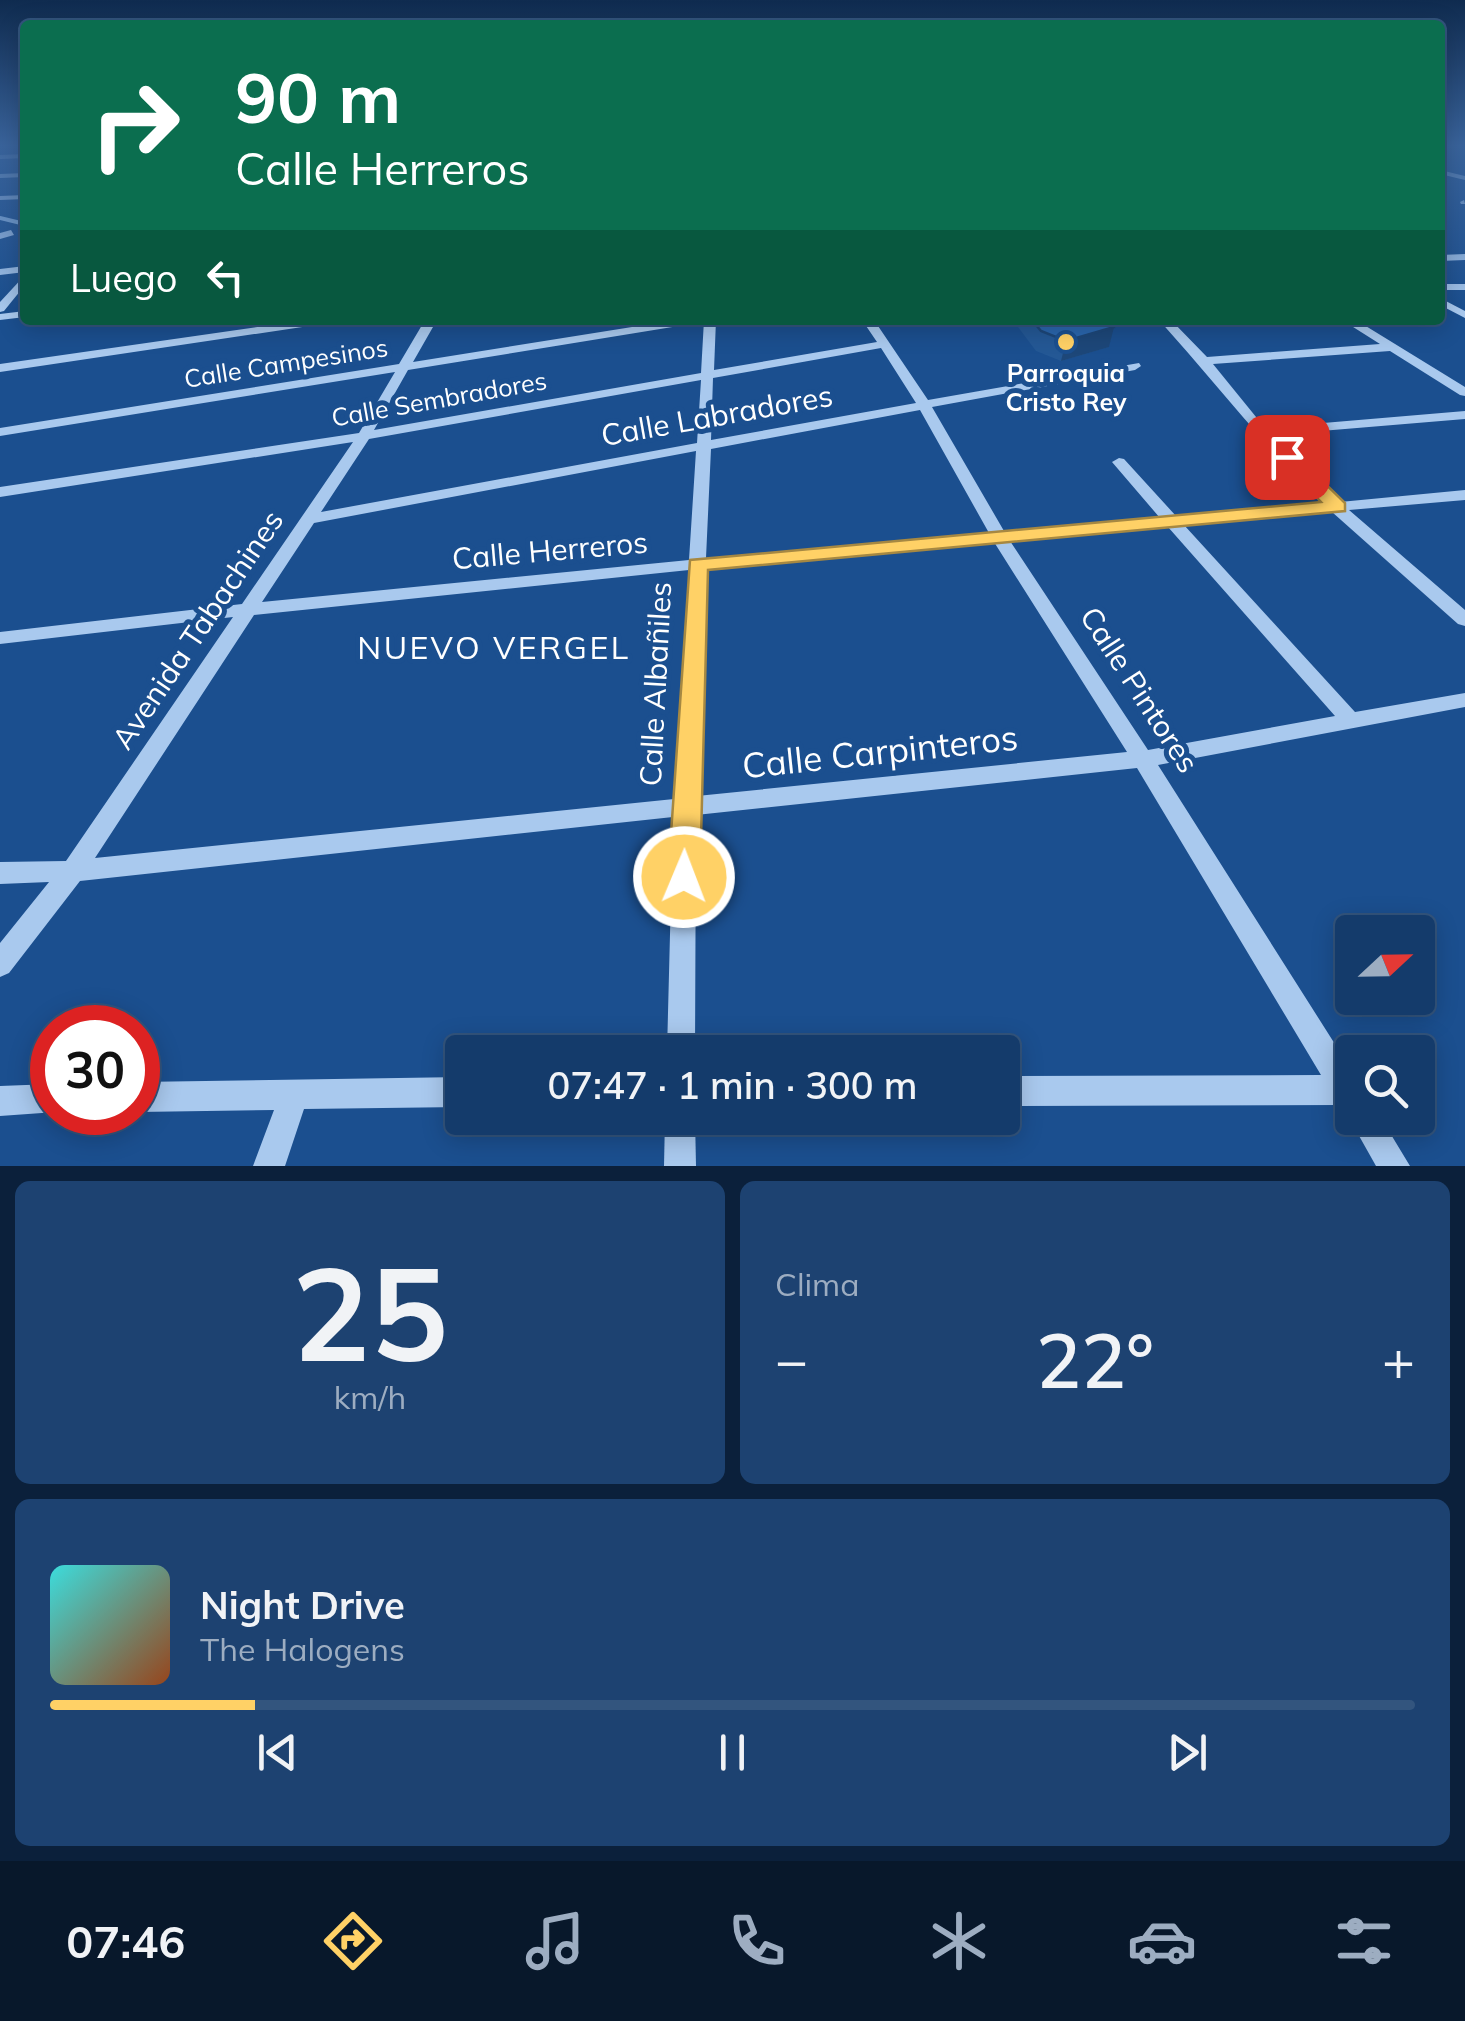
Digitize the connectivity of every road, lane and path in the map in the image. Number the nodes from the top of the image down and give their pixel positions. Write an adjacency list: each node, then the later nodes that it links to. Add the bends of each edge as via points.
1 (20, 284): 2 (street)
2 (0, 309)
3 (296, 325): 15 (street)
4 (428, 325): 14 (street, Avenida Tabachines)
5 (666, 325): 14 (street, Calle Campesinos)
6 (710, 325): 16 (street, Calle Albañiles)
7 (871, 325): 10 (street, Calle Pintores)
8 (1171, 325): 12 (street)
9 (1356, 325): 11 (street)
10 (884, 344): 16 (street, Calle Sembradores); 18 (street, Calle Pintores)
11 (1393, 348): 12 (street); 17 (street)
12 (1205, 361): 21 (street)
13 (1135, 366): 18 (street, Calle Labradores)
14 (404, 367): 20 (street, Calle Campesinos); 22 (street, Avenida Tabachines)
15 (0, 368)
16 (708, 375): 22 (street, Calle Sembradores); 23 (street, Calle Albañiles)
17 (1465, 392)
18 (924, 405): 23 (street, Calle Labradores); 30 (street, Calle Pintores)
19 (1465, 415): 21 (street)
20 (0, 432)
21 (1262, 432): 27 (street)
22 (364, 436): 25 (street, Calle Sembradores); 28 (street, Avenida Tabachines)
23 (704, 446): 28 (street, Calle Labradores); 31 (street, Calle Albañiles)
24 (1118, 462): 29 (street)
25 (0, 492)
26 (1465, 496): 27 (street, Calle Herreros)
27 (1338, 507): 29 (street, Calle Herreros); 33 (street)
28 (308, 519): 32 (street, Avenida Tabachines)
29 (1174, 523): 30 (street, Calle Herreros); 36 (street)
30 (998, 535): 31 (street, Calle Herreros); 37 (street, Calle Pintores)
31 (698, 565): 32 (street, Calle Herreros); 38 (street, Calle Albañiles)
32 (250, 607): 34 (street, Calle Herreros); 39 (street, Avenida Tabachines)
33 (1465, 620)
34 (0, 638)
35 (1465, 700): 36 (street, Calle Carpinteros)
36 (1351, 721): 37 (street, Calle Carpinteros)
37 (1143, 759): 38 (street, Calle Carpinteros); 43 (street, Calle Pintores)
38 (685, 807): 39 (street, Calle Carpinteros); 42 (street, Calle Albañiles)
39 (73, 872): 40 (street, Calle Carpinteros); 41 (street, Avenida Tabachines)
40 (0, 873)
41 (0, 964)
42 (681, 1035)
43 (1335, 1070)
44 (1020, 1091): 47 (street)
45 (445, 1092): 46 (street)
46 (295, 1093): 48 (street); 53 (street)
47 (1335, 1094)
48 (160, 1096)
49 (30, 1100): 50 (street)
50 (0, 1101)
51 (680, 1135): 54 (street)
52 (1375, 1135): 55 (street)
53 (269, 1166)
54 (680, 1166)
55 (1394, 1166)

